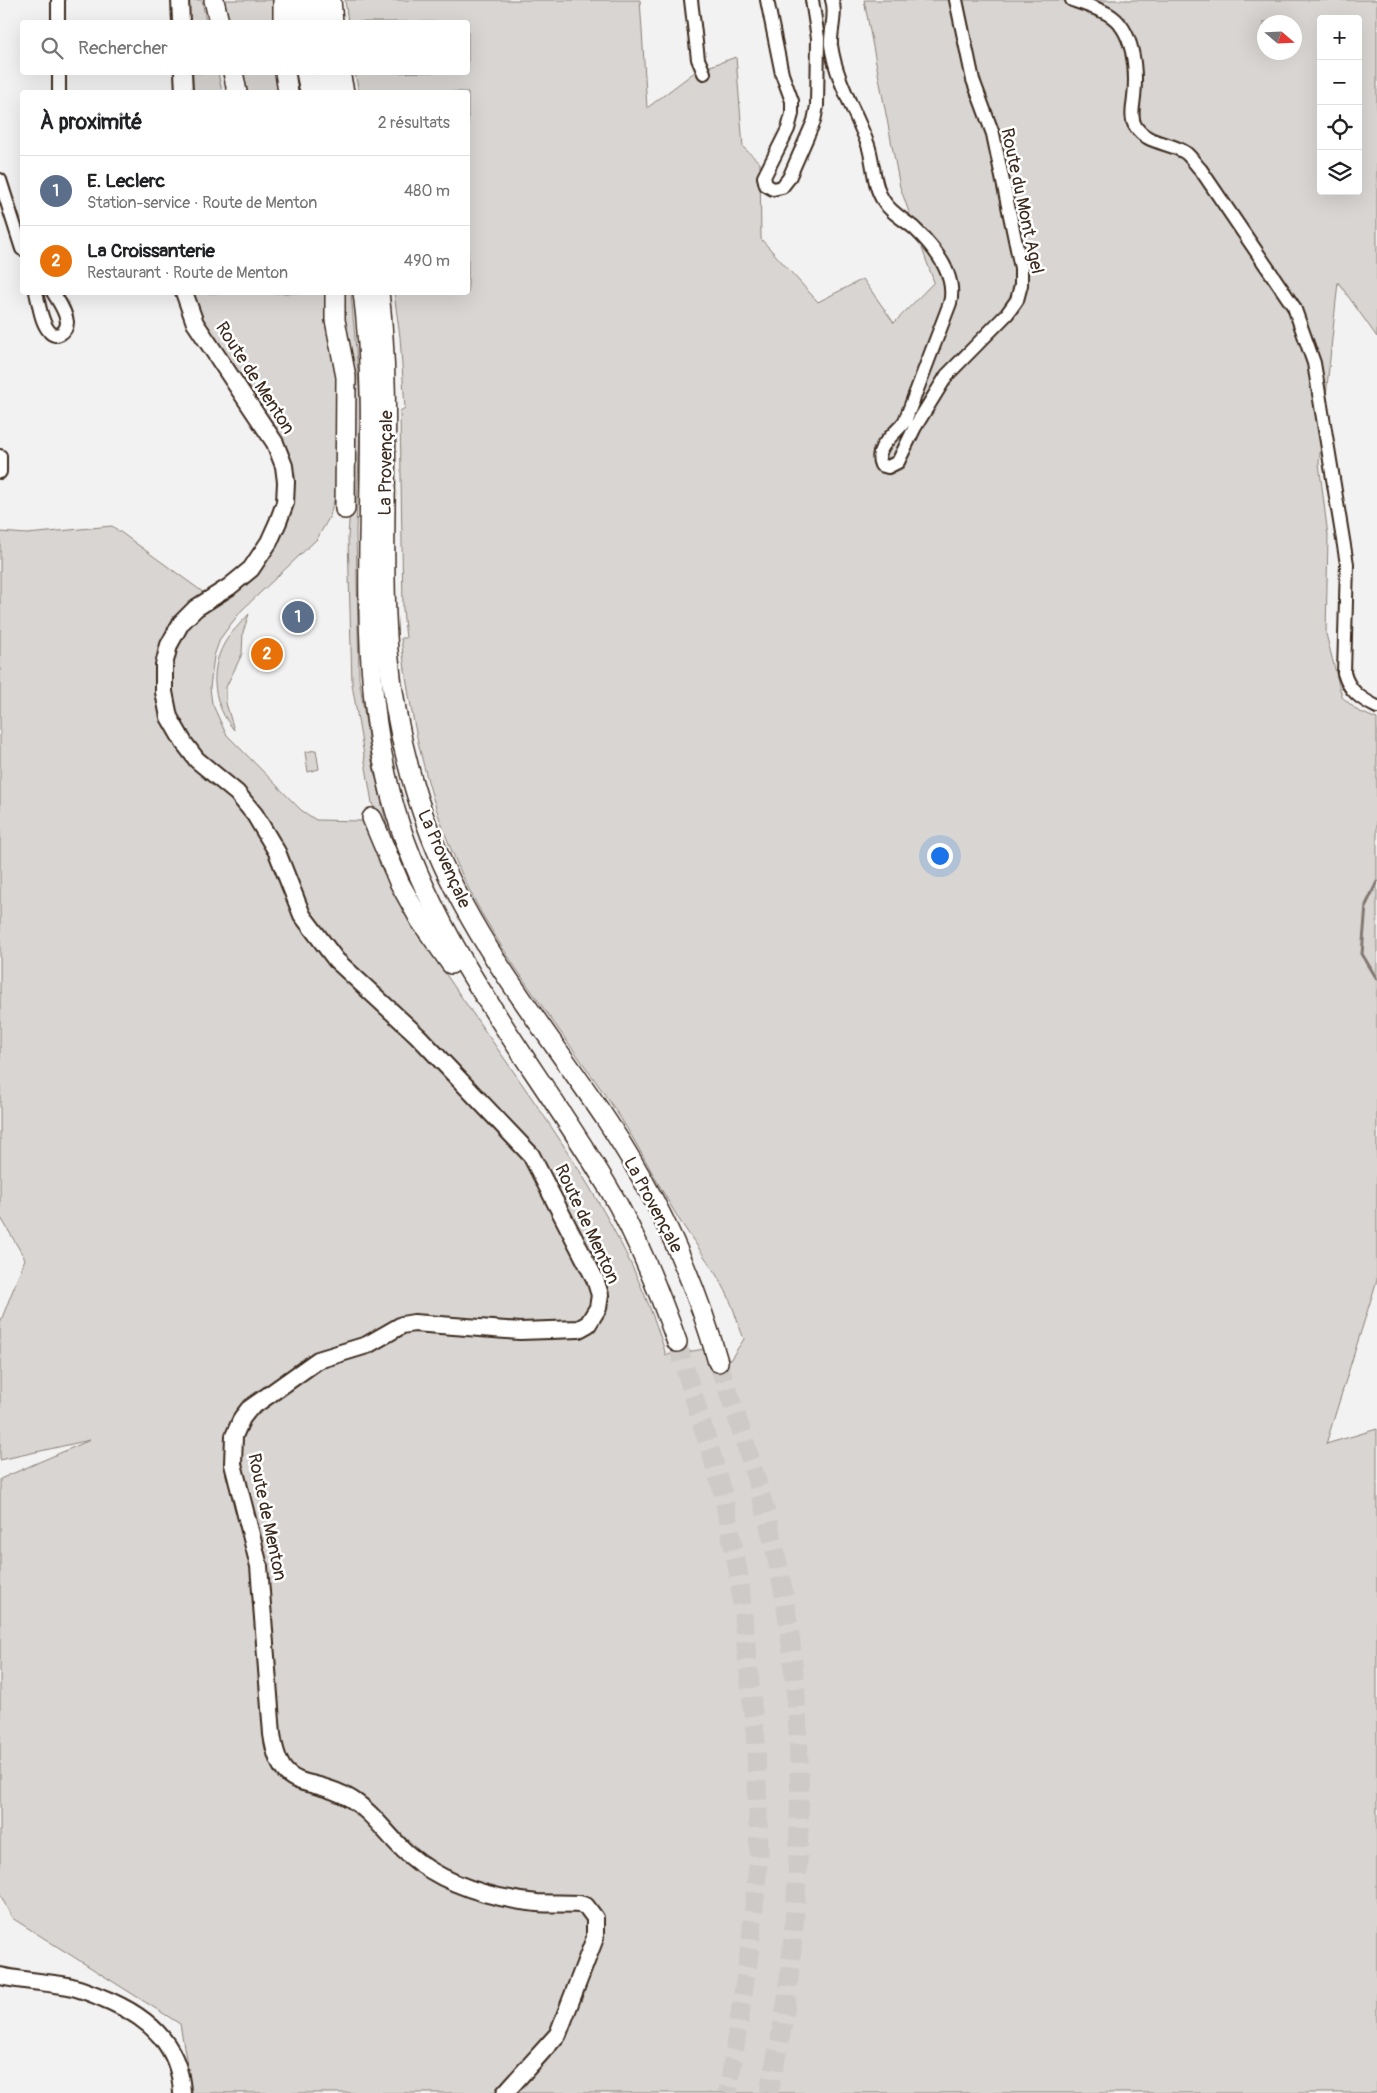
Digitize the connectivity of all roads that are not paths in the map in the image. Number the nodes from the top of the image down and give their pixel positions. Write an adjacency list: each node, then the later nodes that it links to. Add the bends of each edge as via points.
1 (58, 0): 14 (street)
2 (180, 0): 15 (main road)
3 (214, 0): 16 (highway)
4 (283, 0): 17 (highway)
5 (296, 0): 18 (highway)
6 (314, 0): 19 (highway)
7 (331, 0): 20 (highway)
8 (691, 0): 21 (street, via 698,59)
9 (767, 0): 10 (street, via 782,74 792,101 788,129 764,177 766,185 773,189 782,187 789,178 814,121 818,38)
10 (812, 0)
11 (832, 0): 12 (street, Route du Mont Agel, via 832,46 842,84 868,146 882,199 930,246 952,284 950,303 905,421 879,450 881,465 888,467 898,462 947,375 1006,314 1017,300 1021,285 1021,268 993,134 973,80)
12 (956, 0)
13 (1072, 0): 47 (street, via 1108,14 1125,32 1136,73 1134,126 1148,138 1187,154 1294,307 1314,363 1322,401 1347,564 1344,673 1355,694)
14 (58, 20)
15 (181, 20)
16 (219, 20)
17 (283, 20)
18 (299, 20)
19 (317, 20)
20 (333, 20)
21 (704, 73)
22 (59, 75): 29 (street)
23 (183, 75): 30 (main road)
24 (234, 75): 31 (highway)
25 (285, 75): 32 (highway)
26 (307, 75): 33 (highway)
27 (325, 75): 34 (highway)
28 (341, 75): 35 (highway)
29 (59, 90)
30 (184, 90)
31 (237, 90)
32 (288, 90)
33 (310, 90)
34 (328, 90)
35 (344, 90)
36 (0, 180): 37 (street)
37 (20, 242)
38 (37, 295): 39 (street, via 48,330 54,335 65,331 67,323)
39 (55, 295)
40 (185, 295): 54 (main road, Route de Menton, via 195,323 275,443 286,482 285,504 278,522 251,569 196,608 181,623 169,644 164,665 164,692 169,717 197,760 237,793 255,814 277,852 302,915 336,960 418,1036 531,1155 595,1279 600,1295 595,1315 579,1330 520,1331 414,1323 402,1325 367,1345 318,1360 249,1409 234,1436 233,1464 259,1566 266,1673 274,1750 279,1765 299,1781 342,1794 361,1806 406,1852 440,1877 505,1898 579,1904 592,1912 597,1924 595,1938 554,2040)
41 (335, 295): 46 (highway, via 335,320 346,377)
42 (363, 295): 49 (highway, La Provençale, via 371,392 369,643 375,713 386,775 408,846 434,908 460,959)
43 (380, 295): 51 (highway, La Provençale, via 387,401 388,650 398,721 418,800 444,868 481,938 609,1125 659,1213 692,1286)
44 (0, 456): 45 (street)
45 (0, 472)
46 (345, 510)
47 (1377, 707)
48 (372, 818): 49 (highway, via 399,882 420,920 473,996)
49 (528, 1064): 50 (highway, La Provençale, via 610,1191 644,1258)
50 (677, 1342)
51 (718, 1362)
52 (0, 1976): 53 (main road, via 70,1986 106,1999 144,2019 160,2033 170,2048 181,2078)
53 (182, 2093)
54 (505, 2093)

